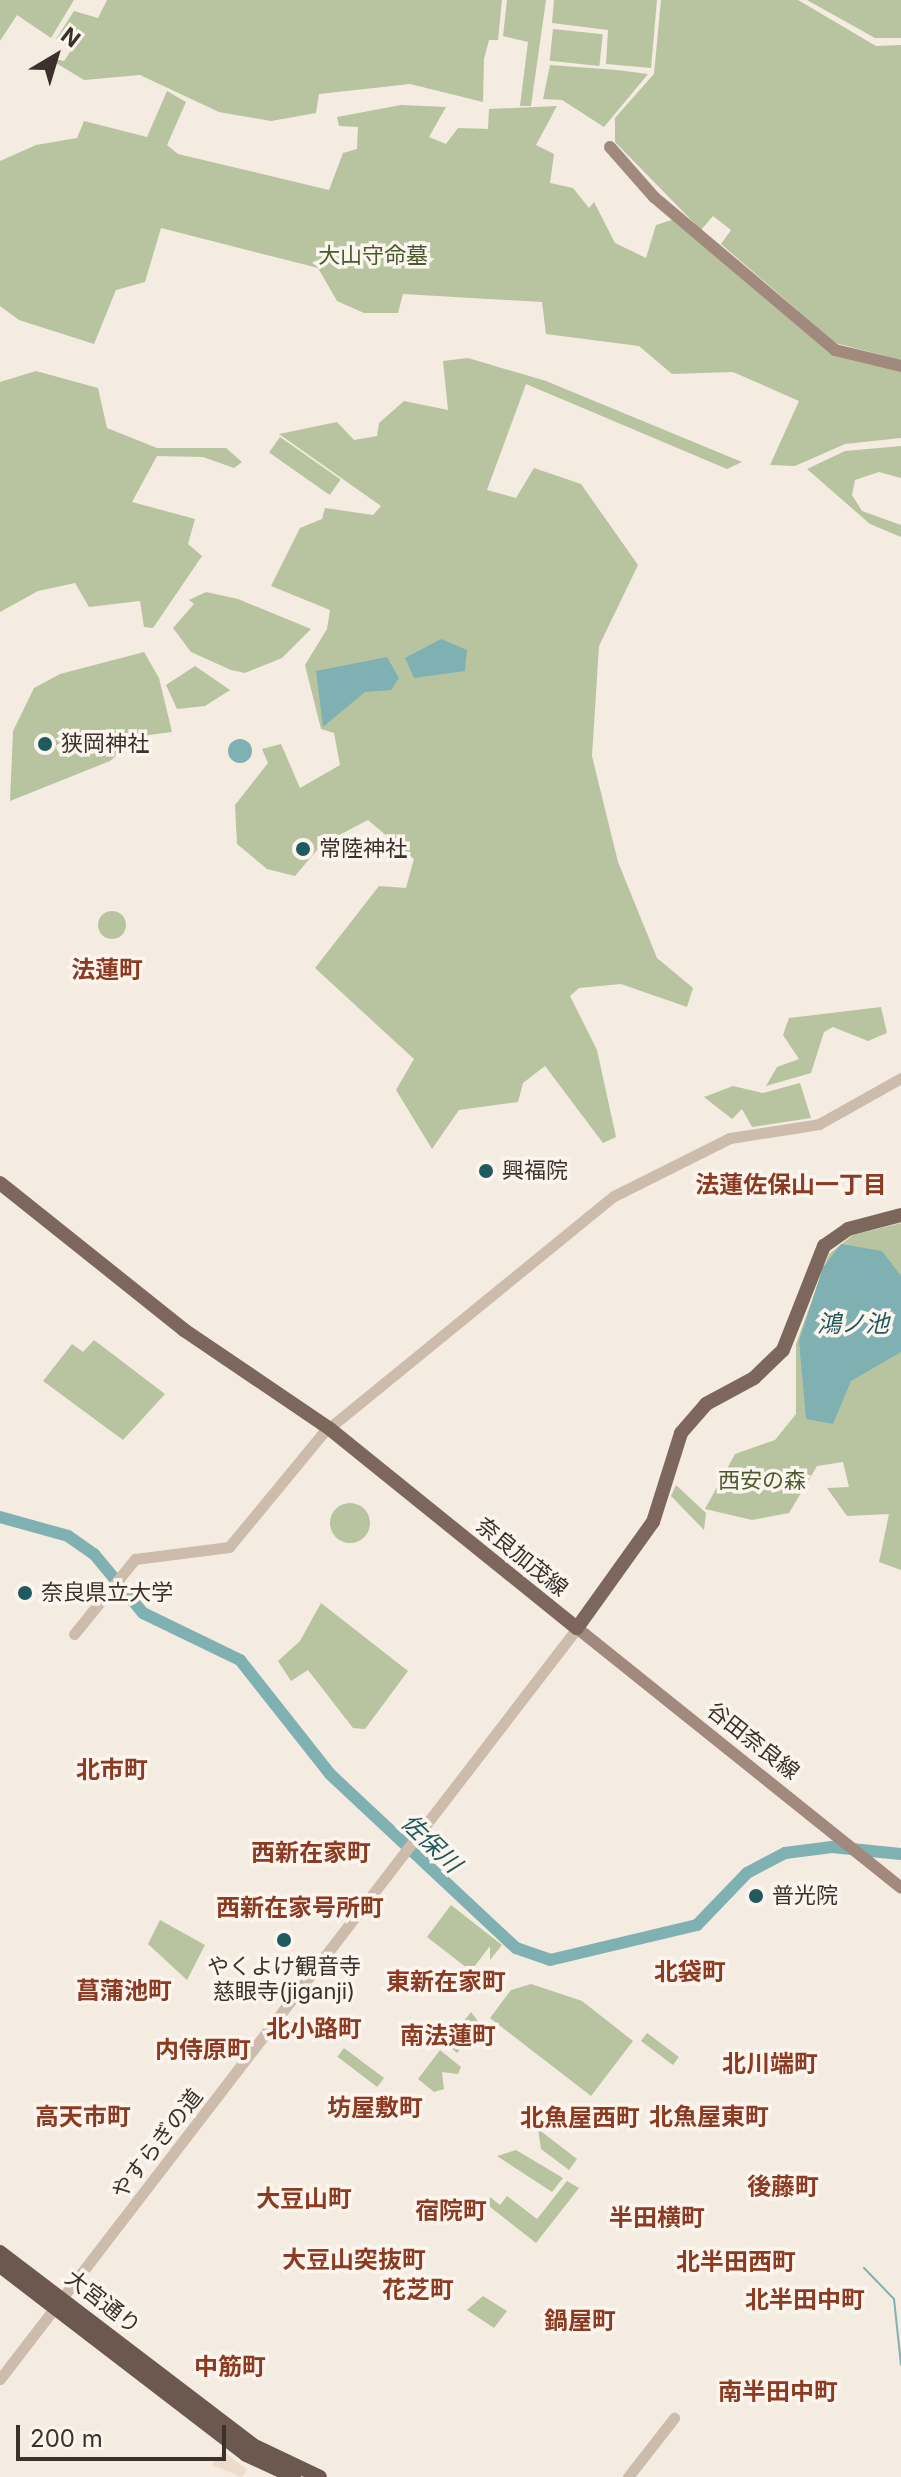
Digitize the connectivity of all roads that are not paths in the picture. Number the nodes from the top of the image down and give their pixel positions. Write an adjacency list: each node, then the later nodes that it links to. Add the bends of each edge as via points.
1 (610, 147): 2 (main road, via 654,197 835,350)
2 (901, 366)
3 (901, 1078): 6 (street, via 819,1124 730,1138 614,1196)
4 (0, 1183): 6 (main road, 奈良加茂線, via 184,1330)
5 (901, 1215): 7 (main road, 奈良加茂線, via 848,1229 824,1246 783,1350 754,1378 706,1404 681,1433 649,1530)
6 (330, 1429): 7 (main road, 奈良加茂線); 8 (street, via 229,1547 135,1559)
7 (577, 1628): 9 (main road, 谷田奈良線); 12 (street, やすらぎの道)
8 (74, 1634)
9 (901, 1888)
10 (0, 2252): 12 (highway, 大宮通り)
11 (0, 2266): 12 (highway, 大宮通り)
12 (59, 2304): 13 (street, やすらぎの道); 14 (highway, 大宮通り)
13 (0, 2379)
14 (175, 2393): 16 (highway, via 246,2455); 17 (highway, via 253,2445)
15 (674, 2418): 18 (street)
16 (294, 2477)
17 (320, 2477)
18 (628, 2477)

